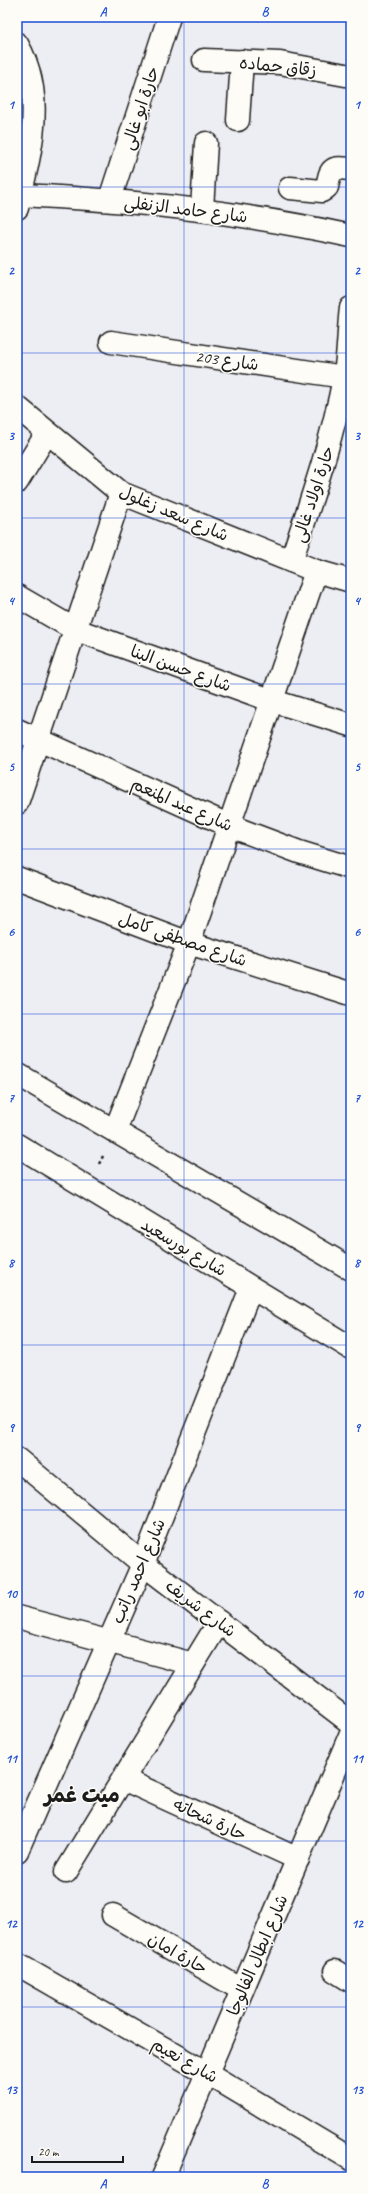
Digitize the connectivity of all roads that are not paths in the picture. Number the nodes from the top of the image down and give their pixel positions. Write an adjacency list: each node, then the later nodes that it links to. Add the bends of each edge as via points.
1 (169, 17): 10 (street, حارة ابو غالى)
2 (17, 44): 11 (street, via 25,58 35,112)
3 (204, 60): 4 (street, زقاق حماده)
4 (242, 61): 5 (street, زقاق حماده, via 280,63); 6 (street)
5 (351, 76)
6 (238, 120)
7 (206, 143): 12 (street)
8 (351, 169): 9 (street, via 333,169 329,173 327,187 322,191)
9 (290, 188)
10 (110, 199): 11 (street, شارع حامد الزنفلى); 12 (street, شارع حامد الزنفلى)
11 (19, 202)
12 (202, 209): 13 (street, شارع حامد الزنفلى)
13 (351, 236)
14 (351, 308): 16 (street, حارة اولاد غالى)
15 (111, 342): 17 (street, شارع 203)
16 (349, 351): 17 (street, حارة اولاد غالى)
17 (344, 377): 22 (street, حارة اولاد غالى, via 323,464)
18 (17, 408): 19 (street, شارع سعد زغلول)
19 (47, 433): 20 (street); 21 (street, شارع سعد زغلول)
20 (17, 482)
21 (121, 493): 22 (street, شارع سعد زغلول); 26 (street)
22 (291, 561): 23 (street, شارع سعد زغلول)
23 (316, 571): 24 (street, شارع سعد زغلول); 27 (street)
24 (351, 581)
25 (17, 596): 26 (street, شارع حسن البنا)
26 (74, 629): 27 (street, شارع حسن البنا); 30 (street)
27 (272, 701): 28 (street, شارع حسن البنا); 32 (street)
28 (351, 725)
29 (17, 730): 30 (street, شارع عبد المنعم)
30 (38, 741): 31 (street); 32 (street, شارع عبد المنعم)
31 (17, 803)
32 (230, 826): 33 (street, شارع عبد المنعم); 35 (street)
33 (351, 868)
34 (17, 878): 35 (street, شارع مصطفى كامل)
35 (189, 943): 36 (street, شارع مصطفى كامل); 38 (street)
36 (351, 994)
37 (17, 1074): 38 (street)
38 (115, 1131): 40 (street)
39 (17, 1145): 41 (street, شارع بورسعيد)
40 (351, 1268)
41 (251, 1288): 42 (street, شارع بورسعيد); 44 (street, شارع احمد راتب)
42 (351, 1348)
43 (17, 1459): 44 (street, شارع شريف)
44 (143, 1564): 46 (street, شارع شريف); 47 (street, شارع احمد راتب)
45 (17, 1617): 47 (street)
46 (219, 1622): 48 (street); 49 (street, شارع شريف)
47 (109, 1641): 48 (street); 52 (street, شارع احمد راتب)
48 (193, 1664): 51 (street)
49 (351, 1723)
50 (351, 1733): 53 (street, شارع ابطال الفالوجا)
51 (123, 1779): 53 (street, حارة شحاته); 54 (street)
52 (17, 1851)
53 (298, 1859): 57 (street, شارع ابطال الفالوجا)
54 (66, 1872)
55 (113, 1915): 57 (street, حارة امان)
56 (17, 1964): 58 (street, شارع نعيم)
57 (242, 1990): 58 (street, شارع ابطال الفالوجا)
58 (207, 2073): 59 (street, شارع نعيم); 60 (street, شارع ابطال الفالوجا)
59 (350, 2156)
60 (163, 2177)

